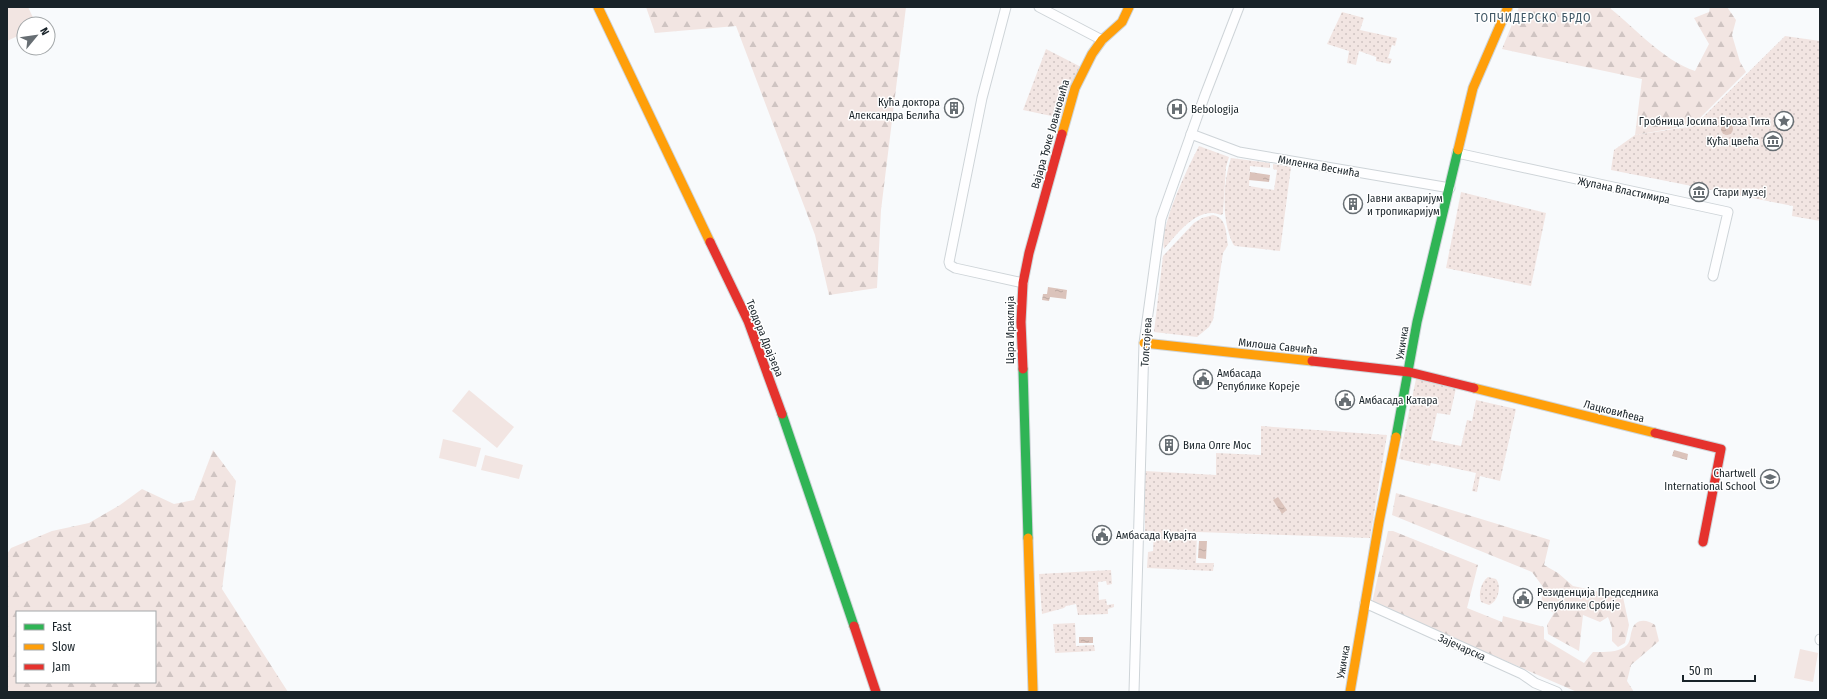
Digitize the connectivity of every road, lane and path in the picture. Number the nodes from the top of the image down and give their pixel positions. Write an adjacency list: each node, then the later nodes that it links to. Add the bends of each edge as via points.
1 (598, 7): 17 (street, Теодора Драјзера, via 748,321)
2 (1006, 7): 12 (street, Цара Ираклија, via 982,98 949,262 955,268)
3 (1039, 7): 7 (street)
4 (1129, 7): 7 (street, Вајара Ђоке Јовановића, via 1122,22)
5 (1239, 7): 8 (street, Толстојева)
6 (1508, 7): 9 (street, Ужичка, via 1473,88)
7 (1102, 40): 12 (street, Вајара Ђоке Јовановића, via 1083,68 1075,88)
8 (1191, 134): 10 (street, Миленка Веснића, via 1239,152); 13 (street, Толстојева, via 1161,219)
9 (1457, 153): 10 (street, Ужичка); 11 (street, Жупана Властимира, via 1728,212)
10 (1450, 188): 14 (street, Ужичка, via 1417,322)
11 (1713, 276)
12 (1023, 283): 18 (street, Цара Ираклија, via 1021,322 1024,458)
13 (1144, 344): 14 (street, Милоша Савчића); 19 (street, Толстојева)
14 (1410, 372): 15 (street, Лацковићева, via 1721,449); 16 (street, Ужичка)
15 (1703, 542)
16 (1365, 603): 20 (street, Ужичка); 21 (street, Зајечарска)
17 (876, 692)
18 (1033, 692)
19 (1134, 692)
20 (1350, 692)
21 (1557, 692)

